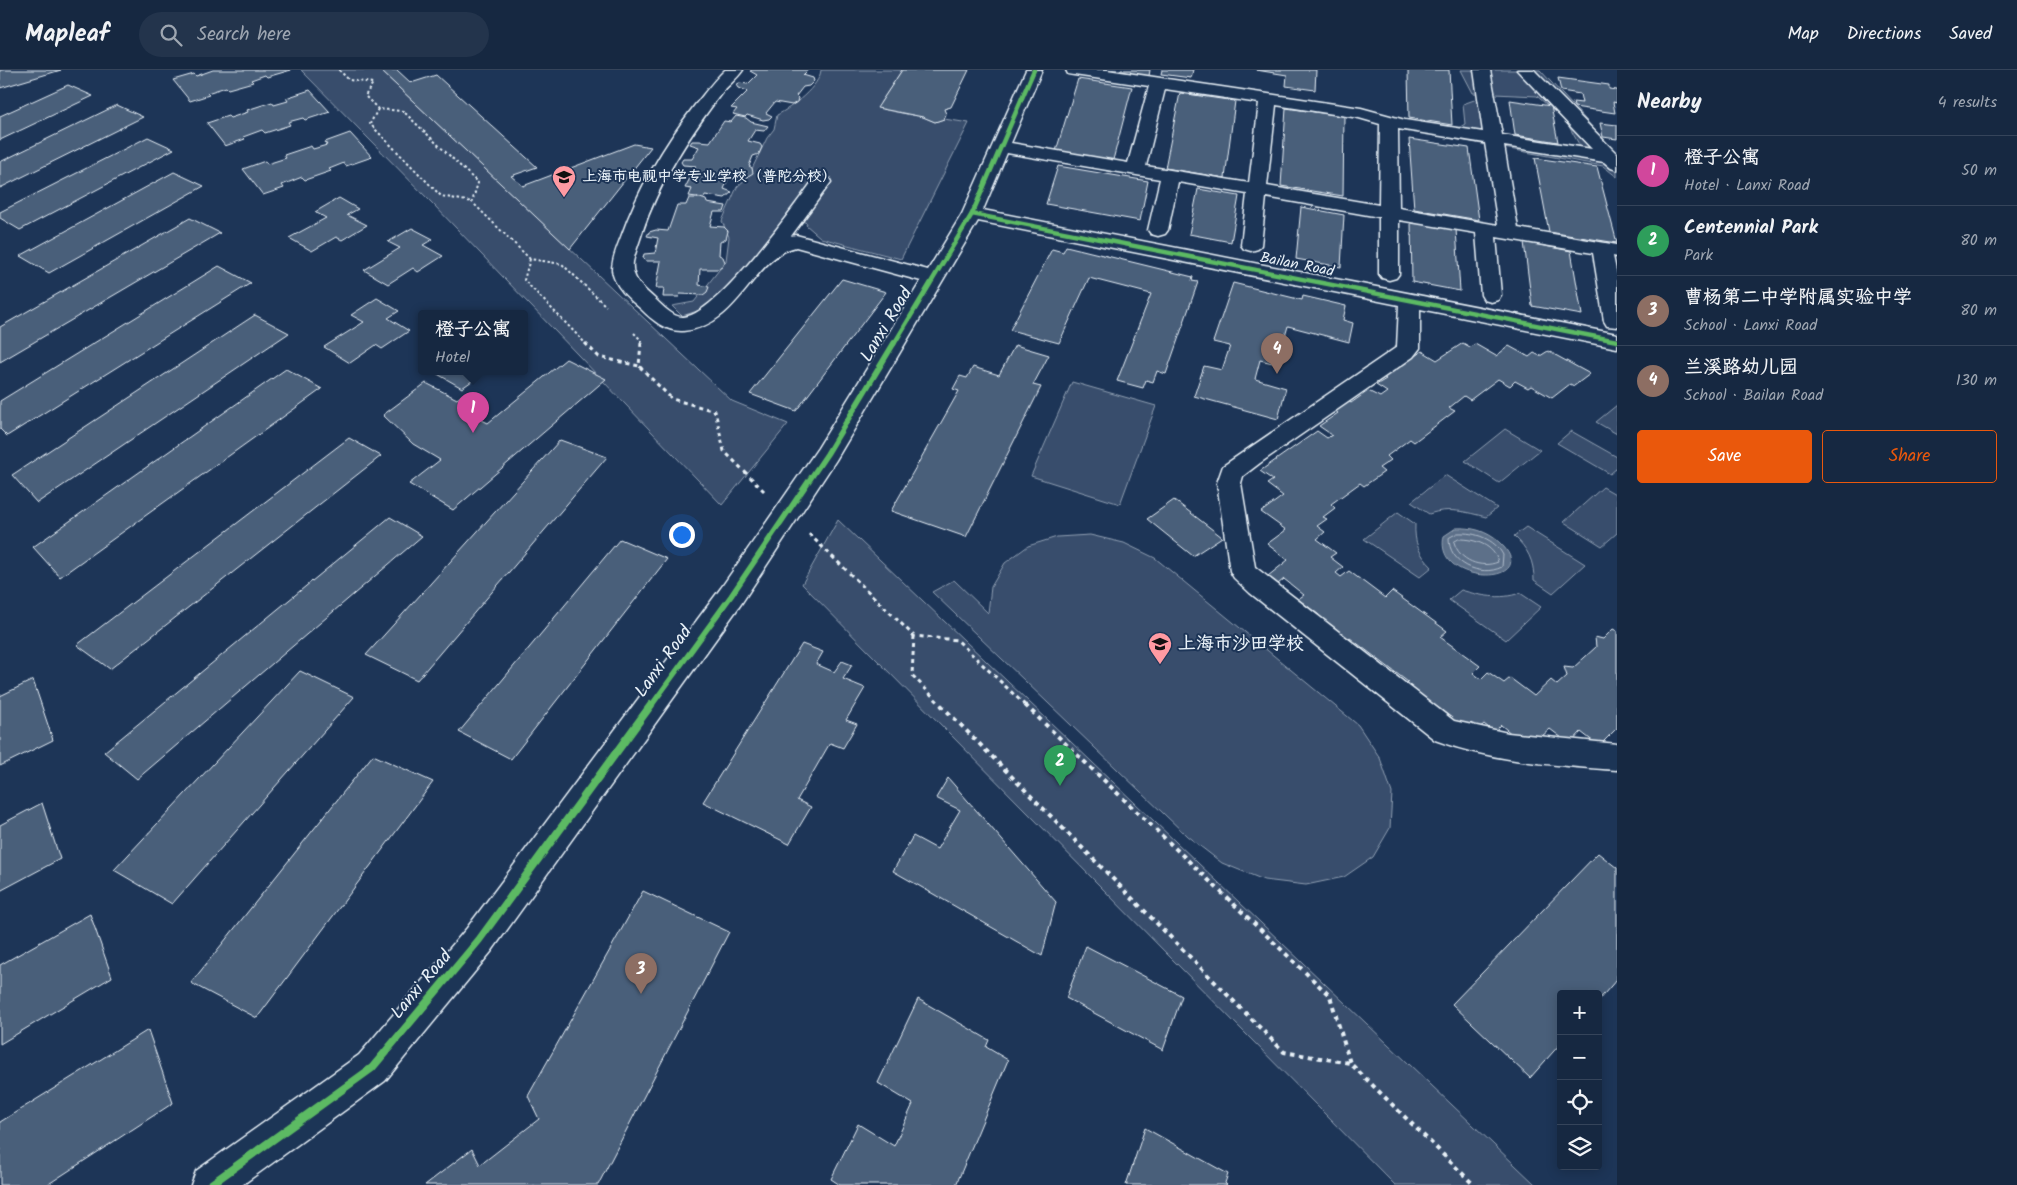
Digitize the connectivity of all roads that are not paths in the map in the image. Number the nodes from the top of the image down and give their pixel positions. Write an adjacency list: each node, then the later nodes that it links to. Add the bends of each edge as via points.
1 (735, 70): 24 (street, via 694,117 658,173 636,220 622,272 628,283 662,318 683,324 702,318 721,305)
2 (1034, 70): 10 (street, Lanxi Road)
3 (1074, 70): 6 (street)
4 (1482, 70): 9 (street)
5 (1525, 70): 11 (street)
6 (1158, 83): 7 (street); 12 (street)
7 (1268, 99): 8 (street, via 1361,113); 15 (street)
8 (1389, 121): 9 (street); 16 (street)
9 (1493, 139): 11 (street); 21 (street)
10 (1001, 147): 12 (street); 17 (street, Lanxi Road)
11 (1613, 160)
12 (1136, 170): 13 (street)
13 (1170, 175): 15 (street); 20 (street)
14 (822, 182): 18 (street)
15 (1257, 190): 16 (street); 23 (street)
16 (1390, 212): 19 (street); 26 (street)
17 (972, 214): 27 (street, Lanxi Road); 29 (street, Bailan Road)
18 (793, 220): 22 (street, via 792,234); 24 (street)
19 (1486, 229): 21 (street); 28 (street)
20 (1158, 230)
21 (1509, 233): 25 (street)
22 (811, 244): 24 (street, via 796,241); 27 (street)
23 (1250, 245)
24 (771, 249)
25 (1610, 250): 30 (street)
26 (1389, 274)
27 (934, 278): 32 (street, Lanxi Road, via 827,454 725,604 479,940 372,1068)
28 (1491, 295)
29 (1410, 300): 30 (street, Bailan Road); 31 (street, via 1409,348 1405,352 1232,472 1229,483 1243,571 1445,731 1484,742)
30 (1616, 331)
31 (1617, 757)
32 (210, 1185)

